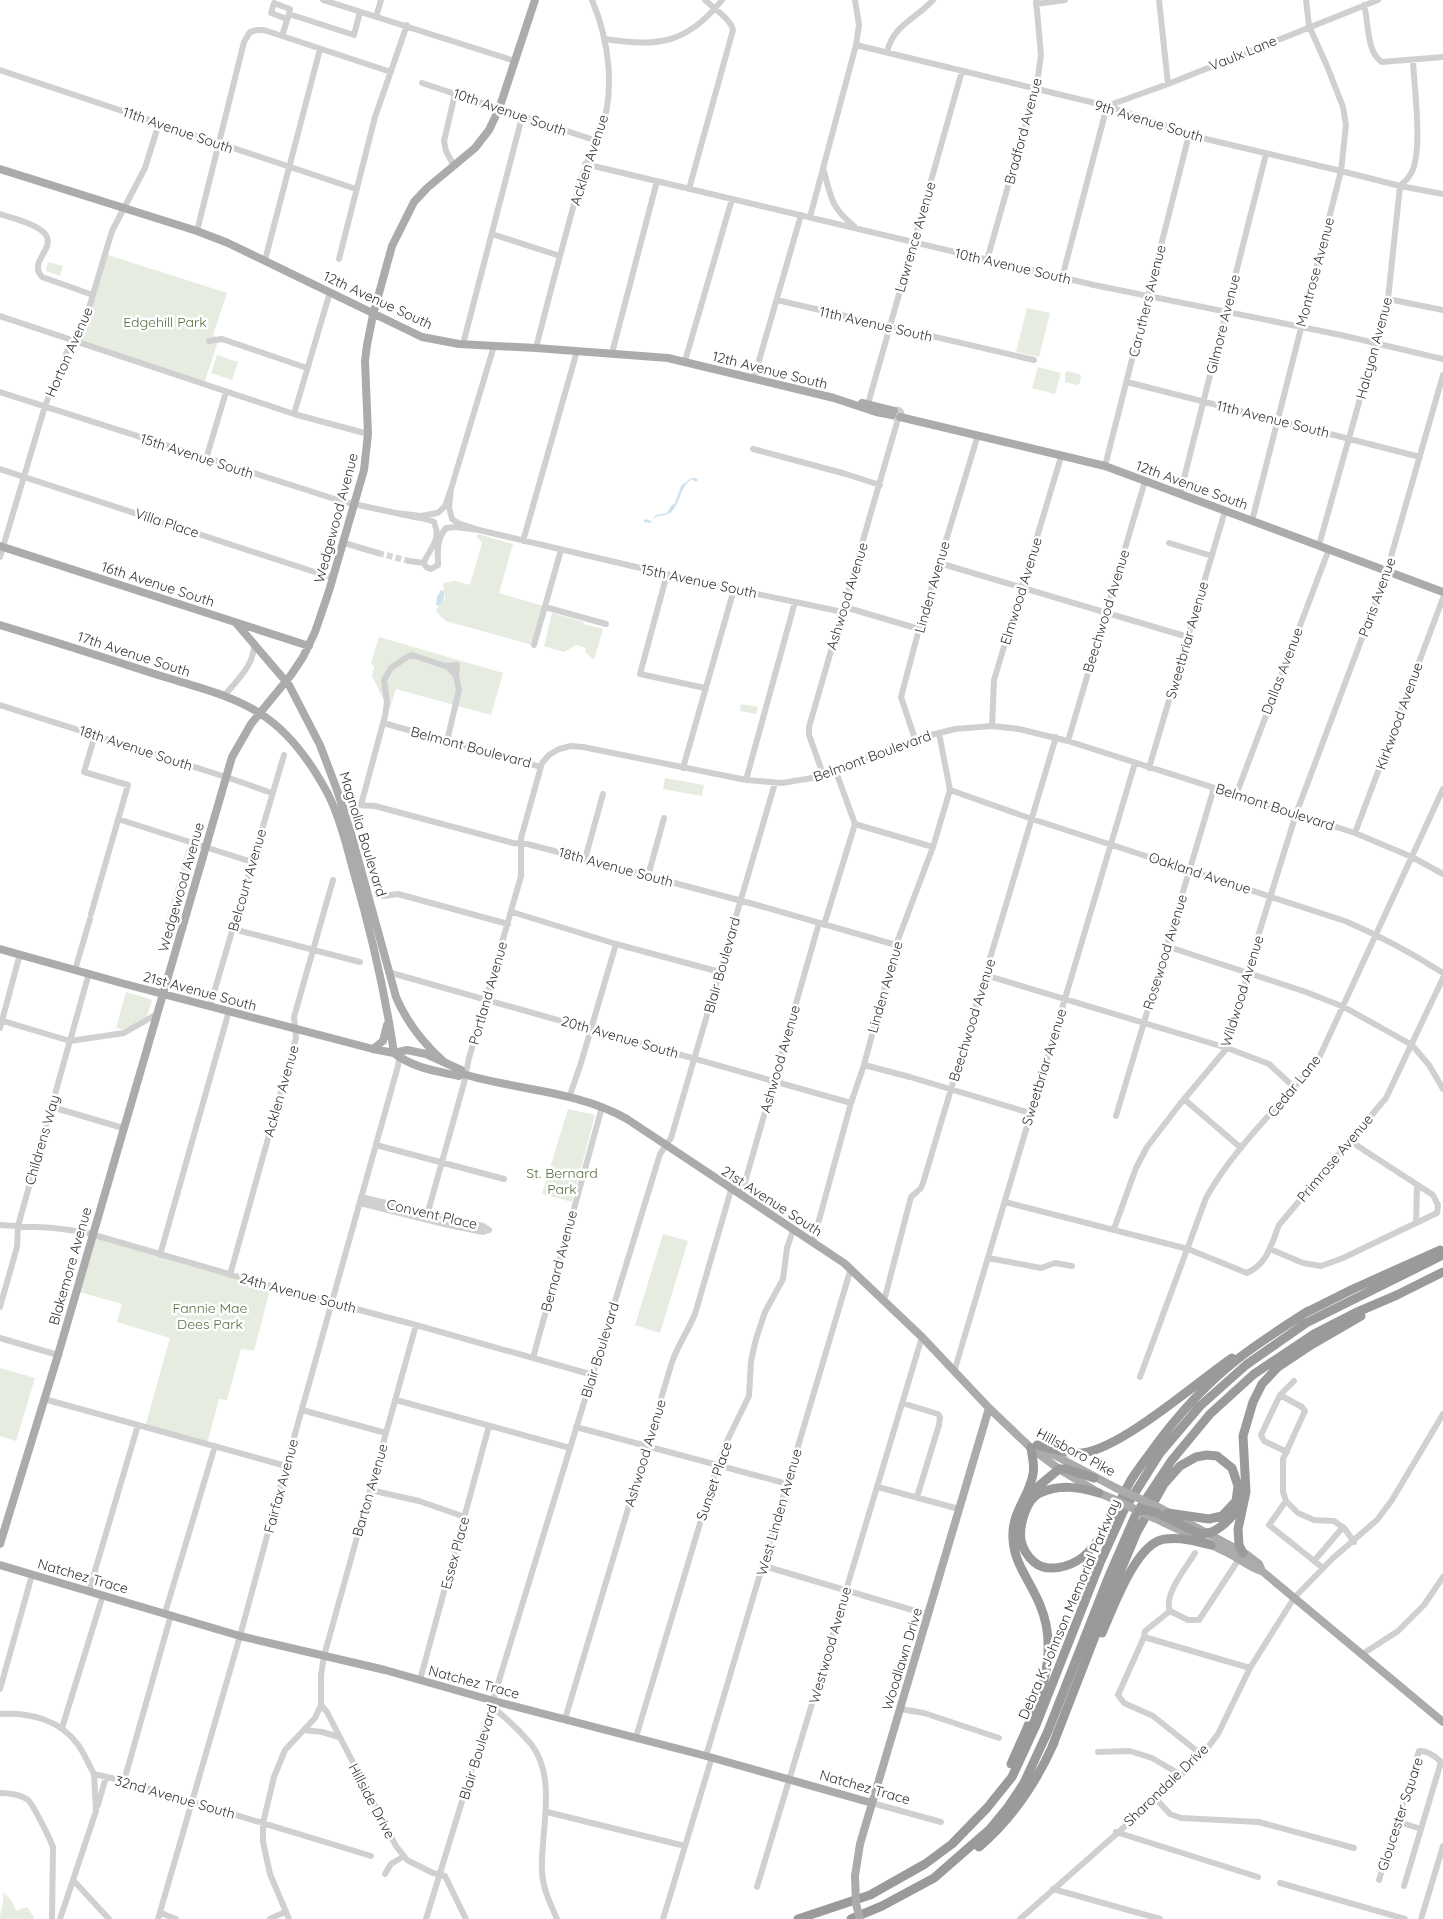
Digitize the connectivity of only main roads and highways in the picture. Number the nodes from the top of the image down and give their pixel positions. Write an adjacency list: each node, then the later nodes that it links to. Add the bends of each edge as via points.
1 (535, 0): 3 (main road, Wedgewood Avenue, via 489,130 475,148 414,202 392,246)
2 (0, 169): 3 (main road, 12th Avenue South, via 228,243)
3 (373, 315): 4 (main road, 12th Avenue South, via 422,337 463,344 652,356); 10 (main road, Wedgewood Avenue, via 365,361 368,434 364,470 344,543)
4 (850, 402): 5 (main road, 12th Avenue South, via 876,412); 5 (main road, 12th Avenue South, via 868,404)
5 (897, 415): 7 (main road, 12th Avenue South, via 1105,466)
6 (2, 546): 8 (main road, 16th Avenue South)
7 (1443, 592)
8 (236, 623): 10 (main road, 16th Avenue South); 11 (main road, Magnolia Boulevard)
9 (0, 625): 12 (main road, 17th Avenue South, via 224,696)
10 (309, 646): 11 (main road, Wedgewood Avenue)
11 (286, 681): 12 (main road, Wedgewood Avenue); 18 (main road, Magnolia Boulevard, via 320,745 343,809 396,997 409,1024)
12 (259, 713): 14 (main road, Wedgewood Avenue, via 240,742 226,777); 15 (main road, Magnolia Boulevard, via 283,731 328,794 362,901)
13 (0, 949): 14 (main road, 21st Avenue South)
14 (163, 994): 16 (main road, 21st Avenue South); 36 (main road, Blakemore Avenue)
15 (388, 1016): 16 (main road, via 385,1038); 17 (main road, Magnolia Boulevard)
16 (373, 1049): 17 (main road, 21st Avenue South)
17 (394, 1053): 18 (main road, 21st Avenue South, via 406,1050); 19 (main road, 21st Avenue South, via 406,1062 459,1076)
18 (443, 1061): 19 (main road, 21st Avenue South)
19 (465, 1074): 25 (main road, 21st Avenue South, via 602,1107 627,1119 851,1268)
20 (1443, 1249): 24 (highway)
21 (1443, 1255): 43 (highway, Debra K Johnson Memorial Parkway, via 1306,1323 1275,1343 1222,1384 1179,1429 1124,1510 1036,1725 1012,1777)
22 (1443, 1272): 23 (highway, Debra K Johnson Memorial Parkway)
23 (1397, 1296): 32 (highway, via 1311,1345 1278,1367 1262,1384 1243,1436); 44 (highway, Debra K Johnson Memorial Parkway, via 1314,1334 1254,1374 1210,1414 1172,1460 1136,1514 1024,1783 989,1830)
24 (1308, 1311): 27 (highway, via 1260,1338 1121,1438 1084,1453); 30 (highway, via 1238,1359 1180,1415 1133,1478 1098,1540 1084,1556 1067,1566 1051,1568 1036,1564 1027,1555 1021,1541 1022,1525 1027,1507 1038,1494 1074,1486)
25 (989, 1408): 26 (main road, 21st Avenue South); 42 (main road, Woodlawn Drive)
26 (1017, 1434): 27 (main road, Hillsboro Pike)
27 (1034, 1447): 28 (main road, Hillsboro Pike); 29 (main road, Hillsboro Pike); 31 (highway, via 1034,1472)
28 (1059, 1470): 29 (highway, via 1066,1469); 30 (main road, Hillsboro Pike); 31 (highway)
29 (1094, 1478): 34 (main road, Hillsboro Pike, bridge)
30 (1099, 1493): 33 (main road, Hillsboro Pike, bridge)
31 (1025, 1497): 43 (highway, via 1016,1514 1012,1540 1022,1573 1046,1622 1050,1640 1048,1666 1032,1715 1007,1773)
32 (1244, 1500): 35 (highway, via 1226,1522); 38 (highway, via 1238,1529)
33 (1138, 1511): 34 (highway, bridge)
34 (1160, 1513): 35 (highway, via 1196,1532); 37 (main road, Hillsboro Pike); 41 (highway, via 1209,1519 1222,1516 1236,1501 1238,1486 1232,1468 1217,1456 1196,1457 1180,1466 1164,1484 1137,1532)
35 (1209, 1534): 38 (main road, Hillsboro Pike)
36 (0, 1544)
37 (1211, 1544): 38 (main road, Hillsboro Pike); 41 (highway, via 1163,1538 1147,1548 1130,1570)
38 (1241, 1556): 40 (main road, Hillsboro Pike, via 1259,1564 1262,1571)
39 (0, 1565): 42 (main road, Natchez Trace, via 240,1636 420,1680 493,1704 509,1704 709,1756)
40 (1443, 1722)
41 (1052, 1747): 44 (highway, via 1033,1784 995,1833)
42 (872, 1803): 47 (main road, Woodlawn Drive, bridge, via 854,1876)
43 (987, 1808): 45 (highway, Debra K Johnson Memorial Parkway, via 952,1844 925,1864 870,1895)
44 (934, 1878): 46 (highway, Debra K Johnson Memorial Parkway)
45 (798, 1919)
46 (851, 1919)
47 (860, 1919)

